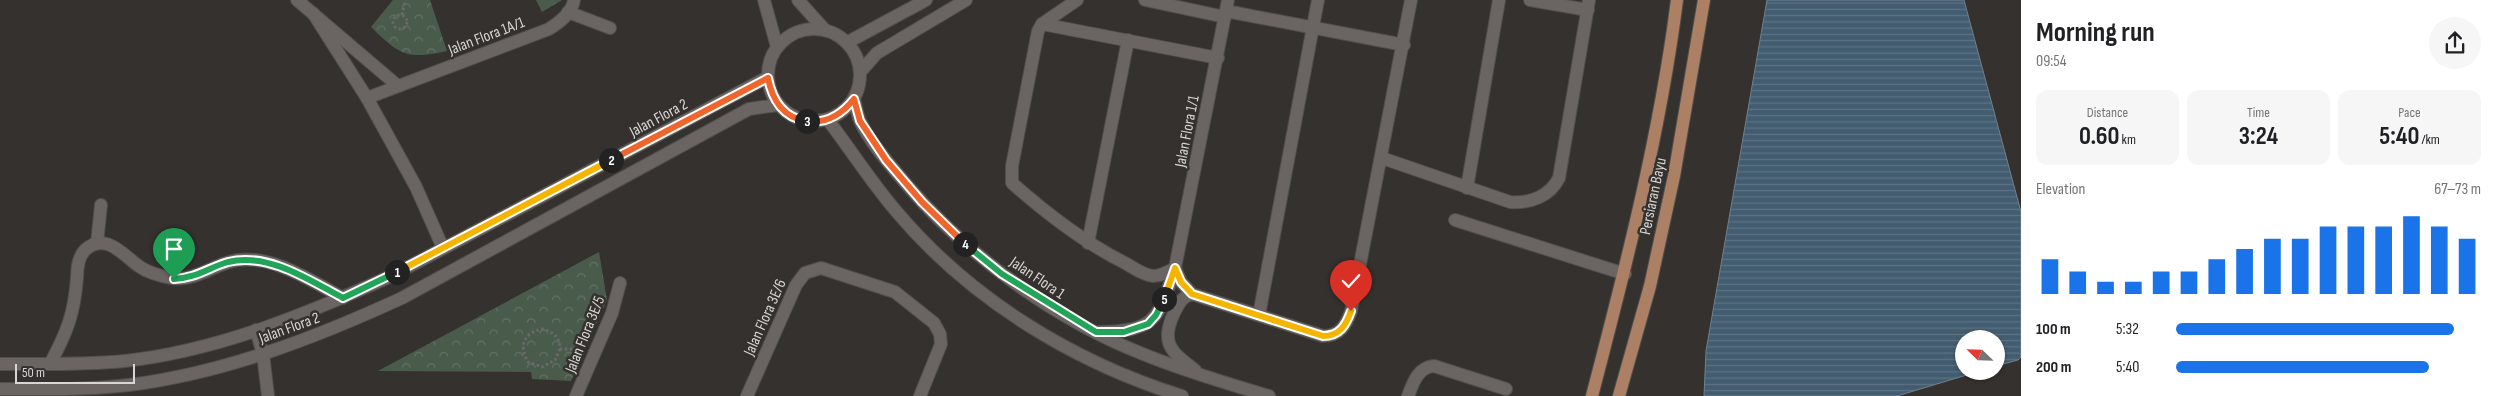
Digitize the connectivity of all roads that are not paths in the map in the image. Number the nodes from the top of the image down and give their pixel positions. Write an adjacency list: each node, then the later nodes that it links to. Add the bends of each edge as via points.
1 (297, 0): 18 (street)
2 (574, 0): 17 (street, Jalan Flora 1A/1)
3 (764, 0): 26 (street)
4 (798, 0): 22 (street)
5 (926, 0): 24 (street)
6 (966, 0): 28 (street, via 878,52)
7 (1077, 0): 19 (street)
8 (1145, 0): 16 (street)
9 (1318, 0): 21 (street)
10 (1412, 0): 25 (street)
11 (1499, 0): 36 (street)
12 (1530, 0): 15 (street)
13 (1677, 0): 43 (main road, Persiaran Bayu)
14 (1704, 0): 64 (main road, Persiaran Bayu, via 1674,176 1650,286)
15 (1589, 5): 36 (street, via 1554,187 1539,197 1518,203)
16 (1226, 9): 21 (street); 27 (street, Jalan Flora 1/1)
17 (568, 12): 20 (street); 30 (street, Jalan Flora 1A/1, via 549,29)
18 (313, 13): 30 (street); 31 (street)
19 (1042, 24): 23 (street); 39 (street, via 1018,134 1012,183)
20 (610, 28)
21 (1314, 28): 25 (street); 47 (street)
22 (824, 29): 24 (street); 26 (street, via 798,31)
23 (1128, 40): 27 (street); 39 (street)
24 (848, 42): 28 (street)
25 (1404, 45): 35 (street)
26 (777, 47): 29 (street, via 770,61)
27 (1218, 58): 42 (street, Jalan Flora 1/1)
28 (861, 71): 32 (street, via 860,86)
29 (768, 78): 33 (street); 41 (street, Jalan Flora 2)
30 (398, 86): 31 (street, Jalan Flora 1A/1)
31 (367, 98): 41 (street, via 416,187)
32 (854, 99): 34 (street, via 839,115); 49 (street, Jalan Flora 1, via 860,121 886,160 922,202 965,244 1002,274)
33 (778, 105): 34 (street, via 801,120); 50 (street, Jalan Flora 2, via 750,108 402,298)
34 (828, 120): 60 (street, via 896,212 945,261 993,301 1042,335 1138,380)
35 (1382, 158): 36 (street); 47 (street, via 1351,311 1342,330 1323,336)
36 (1467, 188)
37 (101, 205): 40 (street)
38 (1455, 220): 43 (street)
39 (1088, 242): 42 (street, via 1147,274 1161,275)
40 (98, 243): 46 (street, via 115,247 153,274 174,279 190,278 227,262 246,259 296,273); 52 (street, via 83,252 80,258 74,306 66,334)
41 (443, 248): 46 (street, Jalan Flora 2)
42 (1175, 268): 45 (street, via 1181,282); 49 (street, Jalan Flora 1/1, via 1163,302 1148,324 1124,332)
43 (1625, 274): 63 (main road, Persiaran Bayu)
44 (620, 283): 57 (street, Jalan Flora 3E/5, via 612,313)
45 (1192, 294): 47 (street); 53 (street, via 1180,301 1167,338 1172,350)
46 (343, 298): 48 (street, Jalan Flora 2)
47 (1259, 315)
48 (256, 330): 50 (street); 52 (street, Jalan Flora 2, via 207,346 125,361)
49 (1096, 332): 53 (street, Jalan Flora 1, via 1141,354)
50 (264, 354): 54 (street, Jalan Flora 2, via 212,370 128,385); 56 (street)
51 (0, 364): 52 (street, Jalan Flora 2)
52 (50, 364)
53 (1201, 376): 61 (street, Jalan Flora 1)
54 (0, 389)
55 (1506, 389): 62 (street, via 1434,366 1419,373)
56 (268, 396)
57 (576, 396)
58 (747, 396): 59 (street, Jalan Flora 3E/6, via 796,284 805,273 821,268 883,287 909,302 934,323 940,334 940,350)
59 (920, 396)
60 (1182, 396)
61 (1269, 396)
62 (1408, 396)
63 (1592, 396)
64 (1619, 396)

